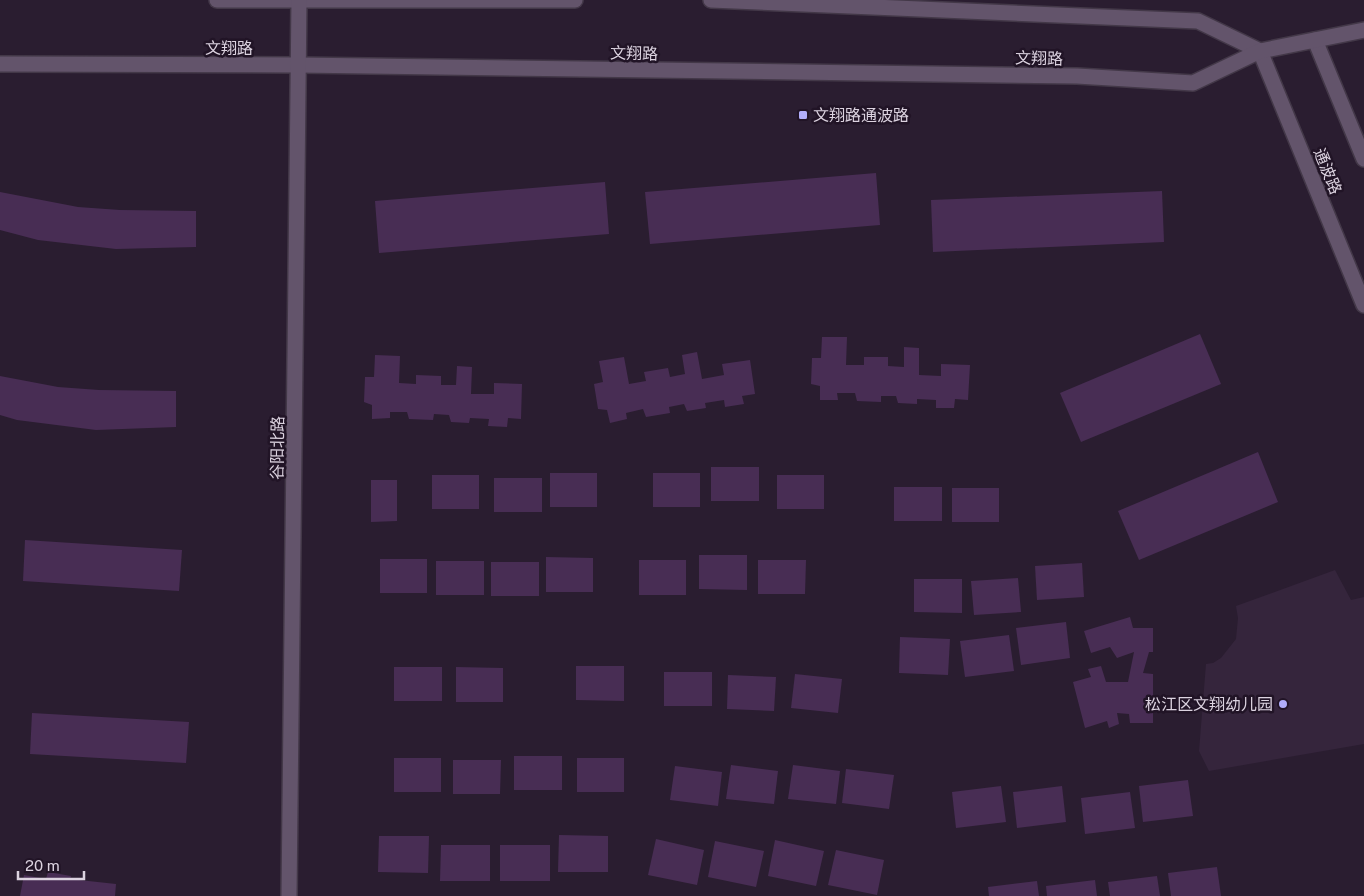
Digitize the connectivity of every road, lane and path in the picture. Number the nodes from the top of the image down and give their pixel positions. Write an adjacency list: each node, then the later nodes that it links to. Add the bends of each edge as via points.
1 (217, 0): 2 (main road)
2 (299, 0): 3 (main road); 9 (main road, 谷阳北路)
3 (575, 0)
4 (711, 0): 7 (main road, via 1198,20)
5 (1364, 30): 6 (main road, 文翔路)
6 (1315, 40): 7 (main road, 文翔路); 10 (main road)
7 (1260, 51): 9 (main road, 文翔路, via 1193,83 1067,76); 11 (main road, 通波路)
8 (0, 64): 9 (main road, 文翔路)
9 (298, 65): 12 (main road, 谷阳北路)
10 (1364, 159)
11 (1364, 305)
12 (289, 896)

